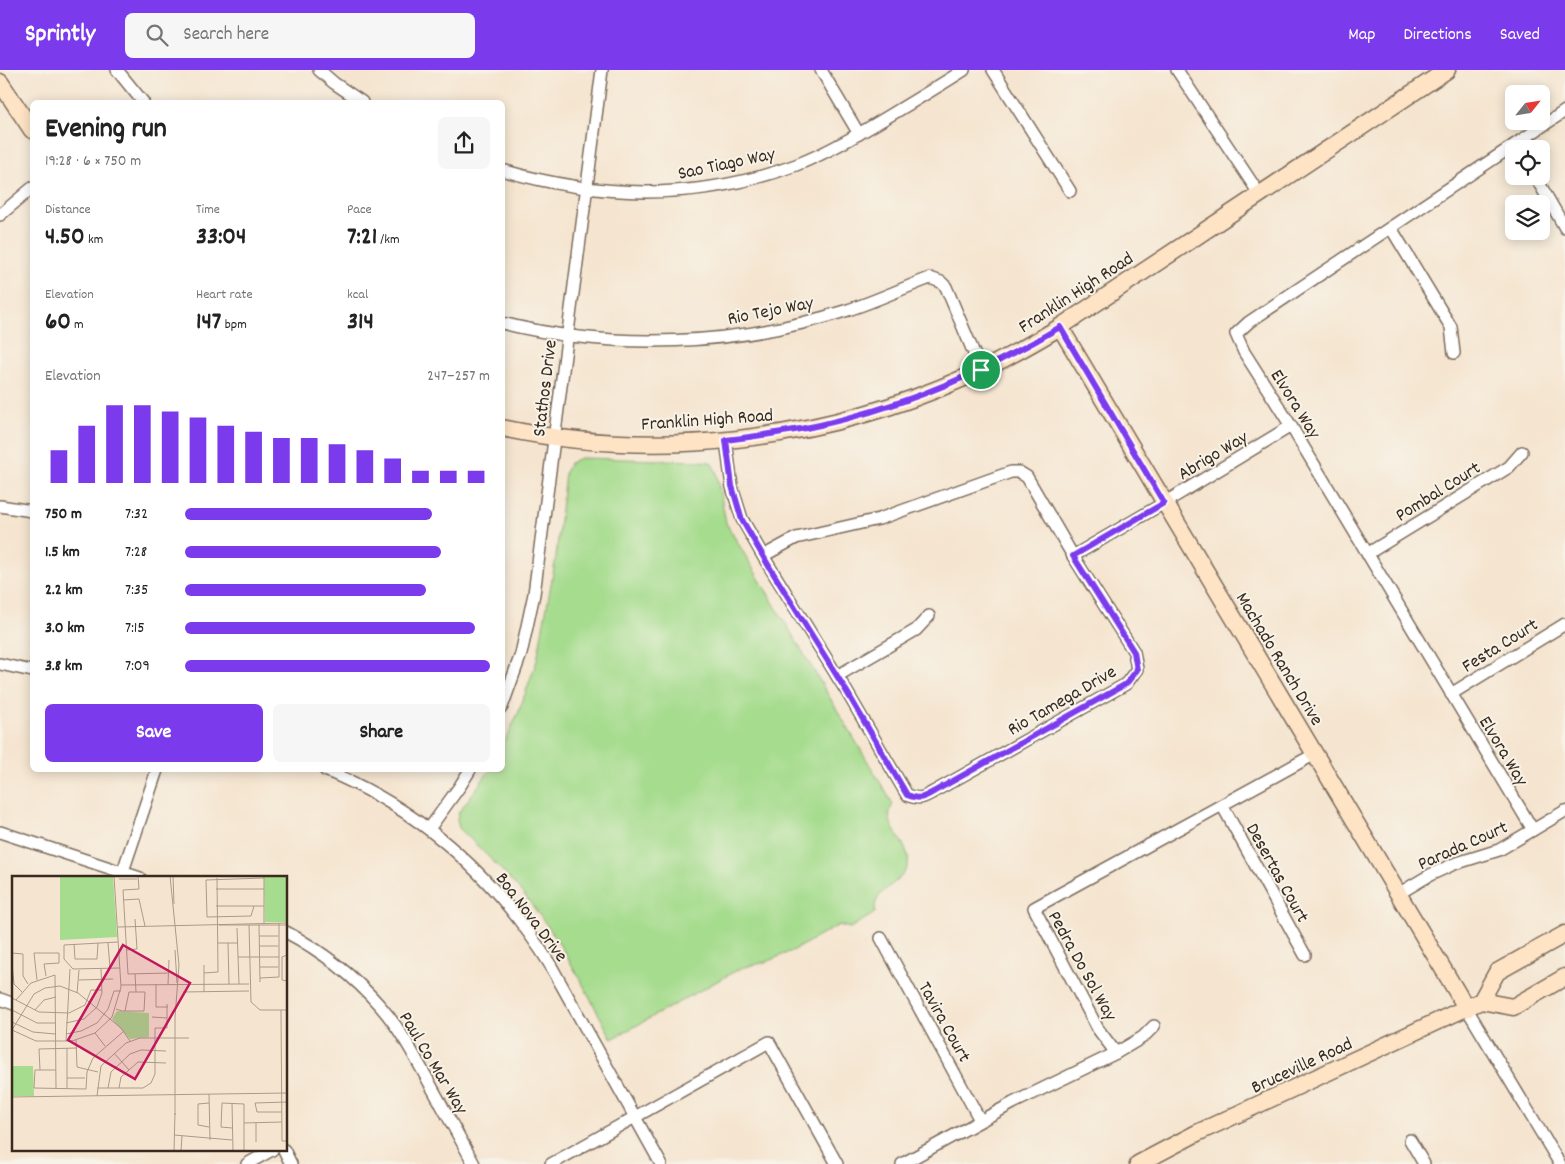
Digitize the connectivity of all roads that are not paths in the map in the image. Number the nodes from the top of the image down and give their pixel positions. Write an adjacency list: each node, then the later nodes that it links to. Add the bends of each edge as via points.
1 (117, 70): 10 (street)
2 (319, 70): 11 (street)
3 (602, 70): 19 (street, Stathos Drive)
4 (821, 70): 14 (street)
5 (964, 70): 14 (street, Sao Tiago Way)
6 (993, 70): 21 (street)
7 (1447, 70): 22 (street, Franklin High Road)
8 (1178, 71): 22 (street)
9 (0, 82): 13 (street)
10 (140, 100)
11 (359, 100)
12 (1565, 111): 15 (street, Elvora Way)
13 (30, 127)
14 (859, 134): 19 (street, Sao Tiago Way, via 797,164 744,181 662,192)
15 (1525, 140)
16 (1505, 154): 24 (street, Elvora Way)
17 (505, 171): 19 (street, Sao Tiago Way)
18 (1539, 185): 25 (street)
19 (587, 188): 28 (street, Stathos Drive)
20 (30, 190): 23 (street)
21 (1070, 191)
22 (1260, 195): 27 (street, Franklin High Road)
23 (0, 215)
24 (1391, 228): 29 (street, via 1451,327); 31 (street, Elvora Way, via 1249,322 1236,334)
25 (1565, 228)
26 (505, 324): 28 (street, Rio Tejo Way)
27 (1060, 327): 30 (street, Franklin High Road); 36 (street, Machado Ranch Drive)
28 (567, 335): 30 (street, Rio Tejo Way, via 656,340 745,334 848,310 930,278 946,287); 33 (street, Stathos Drive)
29 (1454, 353)
30 (981, 370): 34 (street, Franklin High Road, via 911,399 856,416 782,433)
31 (1291, 426): 36 (street, Abrigo Way); 39 (street, Elvora Way)
32 (505, 429): 33 (street, Franklin High Road)
33 (555, 437): 34 (street, Franklin High Road, via 665,444); 47 (street, Stathos Drive, via 531,610 522,654)
34 (726, 440): 40 (street, Rio Tamega Drive, via 732,486 742,520)
35 (1522, 452): 39 (street, Pombal Court, via 1509,467)
36 (1164, 503): 41 (street, Abrigo Way); 50 (street, Machado Ranch Drive)
37 (0, 506): 38 (street)
38 (30, 511)
39 (1367, 554): 49 (street, Elvora Way)
40 (763, 556): 41 (street, Rio Tamega Drive, via 796,538 879,519 1011,472 1019,472 1027,477); 46 (street, Rio Tamega Drive)
41 (1073, 556): 46 (street, Rio Tamega Drive, via 1134,652 1137,670 1126,684 923,798 907,795)
42 (929, 616): 46 (street, via 916,630)
43 (1565, 624): 49 (street, Festa Court)
44 (0, 664): 45 (street)
45 (30, 672)
46 (837, 676)
47 (508, 679): 48 (street, Stathos Drive)
48 (505, 693)
49 (1451, 694): 57 (street, Elvora Way)
50 (1315, 754): 54 (street, Pedra Do Sol Way); 60 (street, Machado Ranch Drive)
51 (156, 772): 59 (street)
52 (330, 772): 56 (street, Boa Nova Drive, via 382,798)
53 (469, 772): 56 (street)
54 (1222, 805): 64 (street, Desertas Court); 68 (street, Pedra Do Sol Way, via 1034,908 1098,1029)
55 (1565, 811): 57 (street, Parada Court)
56 (429, 829): 69 (street, Boa Nova Drive, via 492,886 536,942)
57 (1532, 830): 60 (street, Parada Court, via 1499,850 1454,864)
58 (0, 832): 59 (street)
59 (122, 875)
60 (1398, 894): 66 (street, Machado Ranch Drive)
61 (288, 933): 76 (street, Paul Co Mar Way, via 328,957 381,1007 409,1046)
62 (1565, 934): 66 (street, via 1497,972)
63 (881, 938): 70 (street, Tavira Court)
64 (1305, 955)
65 (1565, 977): 66 (street, via 1513,1007)
66 (1474, 1005): 81 (street, Bruceville Road); 83 (street)
67 (1154, 1026): 68 (street, via 1143,1037)
68 (1116, 1053): 70 (street)
69 (635, 1116): 77 (street); 78 (street, Boa Nova Drive); 79 (street, via 770,1042)
70 (980, 1120): 80 (street)
71 (1410, 1140): 82 (street)
72 (268, 1152): 74 (street)
73 (285, 1152): 75 (street)
74 (247, 1164)
75 (292, 1164)
76 (474, 1164)
77 (551, 1164)
78 (661, 1164)
79 (837, 1164)
80 (902, 1164)
81 (1138, 1164)
82 (1424, 1164)
83 (1560, 1164)

